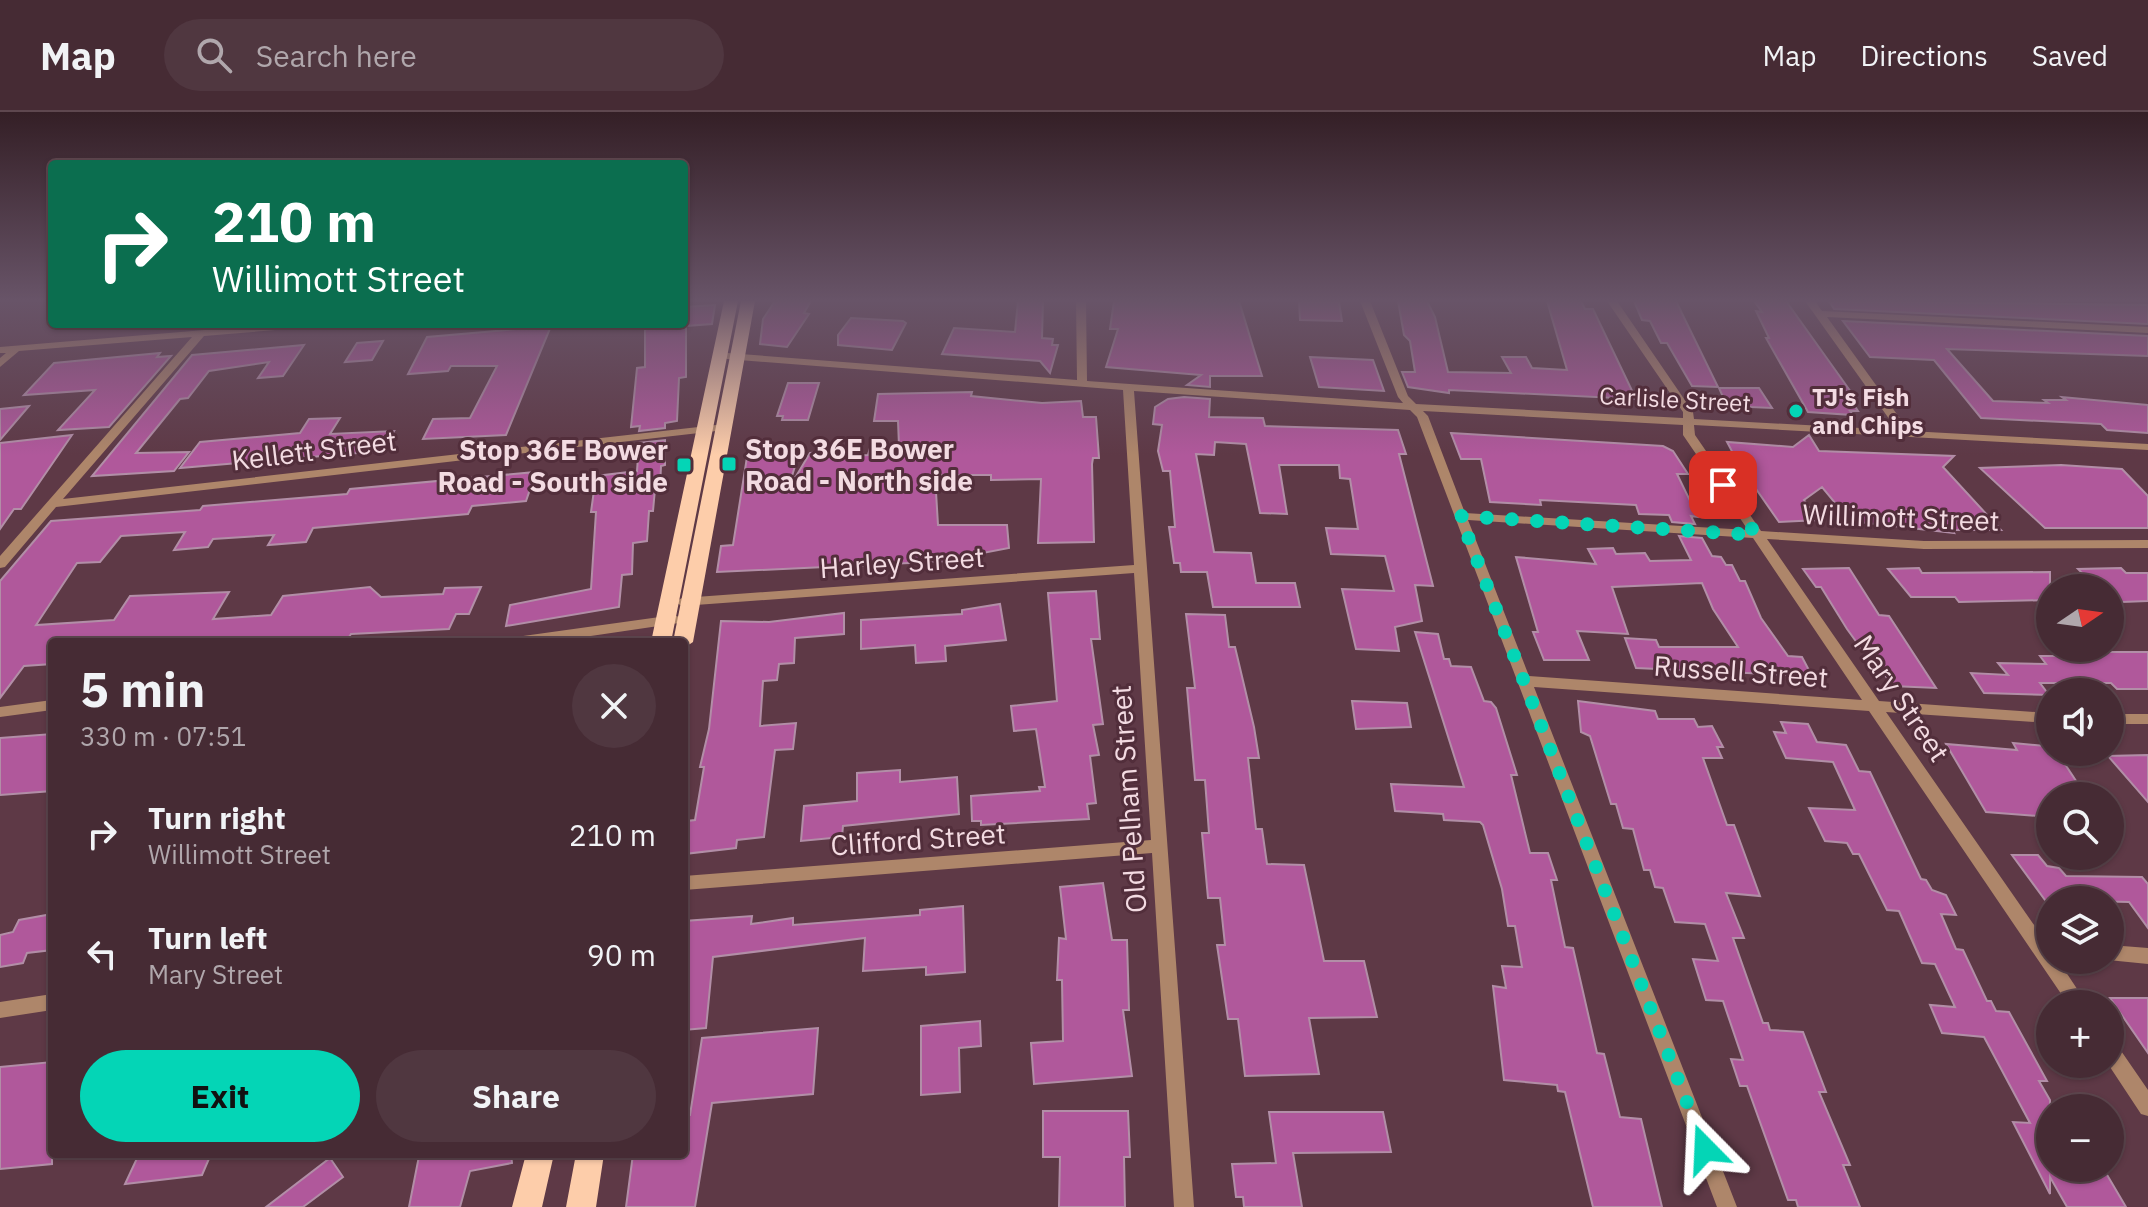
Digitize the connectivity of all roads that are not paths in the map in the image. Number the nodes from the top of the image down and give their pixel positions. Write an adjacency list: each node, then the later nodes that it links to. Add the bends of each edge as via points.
1 (184, 352): 17 (street)
2 (729, 352): 8 (main road)
3 (730, 352): 8 (main road)
4 (1082, 352): 9 (street)
5 (1385, 352): 11 (street, via 1403,397)
6 (1647, 352): 12 (street, Mary Street, via 1688,412)
7 (1847, 352): 15 (street)
8 (729, 356): 9 (street, Carlisle Street); 13 (main road); 14 (main road)
9 (1082, 384): 10 (street, Carlisle Street)
10 (1128, 388): 11 (street, Carlisle Street); 22 (street, Old Pelham Street)
11 (1413, 407): 12 (street, Carlisle Street); 18 (street, via 1422,416)
12 (1687, 422): 15 (street, Carlisle Street); 19 (street, Mary Street, via 1689,435)
13 (725, 427): 14 (street, Kellett Street); 23 (main road)
14 (706, 429): 17 (street, Kellett Street); 24 (main road)
15 (1906, 434): 16 (street, Carlisle Street)
16 (2148, 447)
17 (51, 504): 21 (street)
18 (1460, 516): 19 (street, Willimott Street); 30 (street)
19 (1756, 535): 20 (street, Willimott Street, via 1924,545); 32 (street, Mary Street)
20 (2148, 544)
21 (0, 564)
22 (1138, 569): 23 (street, Harley Street); 37 (street, Old Pelham Street)
23 (691, 601): 24 (street, Harley Street); 25 (main road)
24 (670, 603): 26 (main road)
25 (687, 619): 26 (street); 29 (main road)
26 (666, 621): 27 (street); 28 (main road)
27 (545, 638)
28 (662, 638)
29 (684, 638)
30 (1524, 681): 32 (street, Russell Street); 51 (street)
31 (48, 706): 33 (street)
32 (1874, 706): 34 (street, Russell Street); 39 (street, Mary Street)
33 (0, 712)
34 (2036, 717)
35 (2124, 719): 36 (street)
36 (2148, 719)
37 (1157, 846): 38 (street, Clifford Street); 50 (street, Old Pelham Street)
38 (688, 883)
39 (2036, 934)
40 (2124, 954): 41 (street)
41 (2148, 956)
42 (48, 1003): 43 (street)
43 (0, 1010)
44 (2124, 1072): 45 (street)
45 (2148, 1107)
46 (539, 1158): 48 (main road)
47 (589, 1158): 49 (main road)
48 (527, 1207)
49 (581, 1207)
50 (1184, 1207)
51 (1727, 1207)

